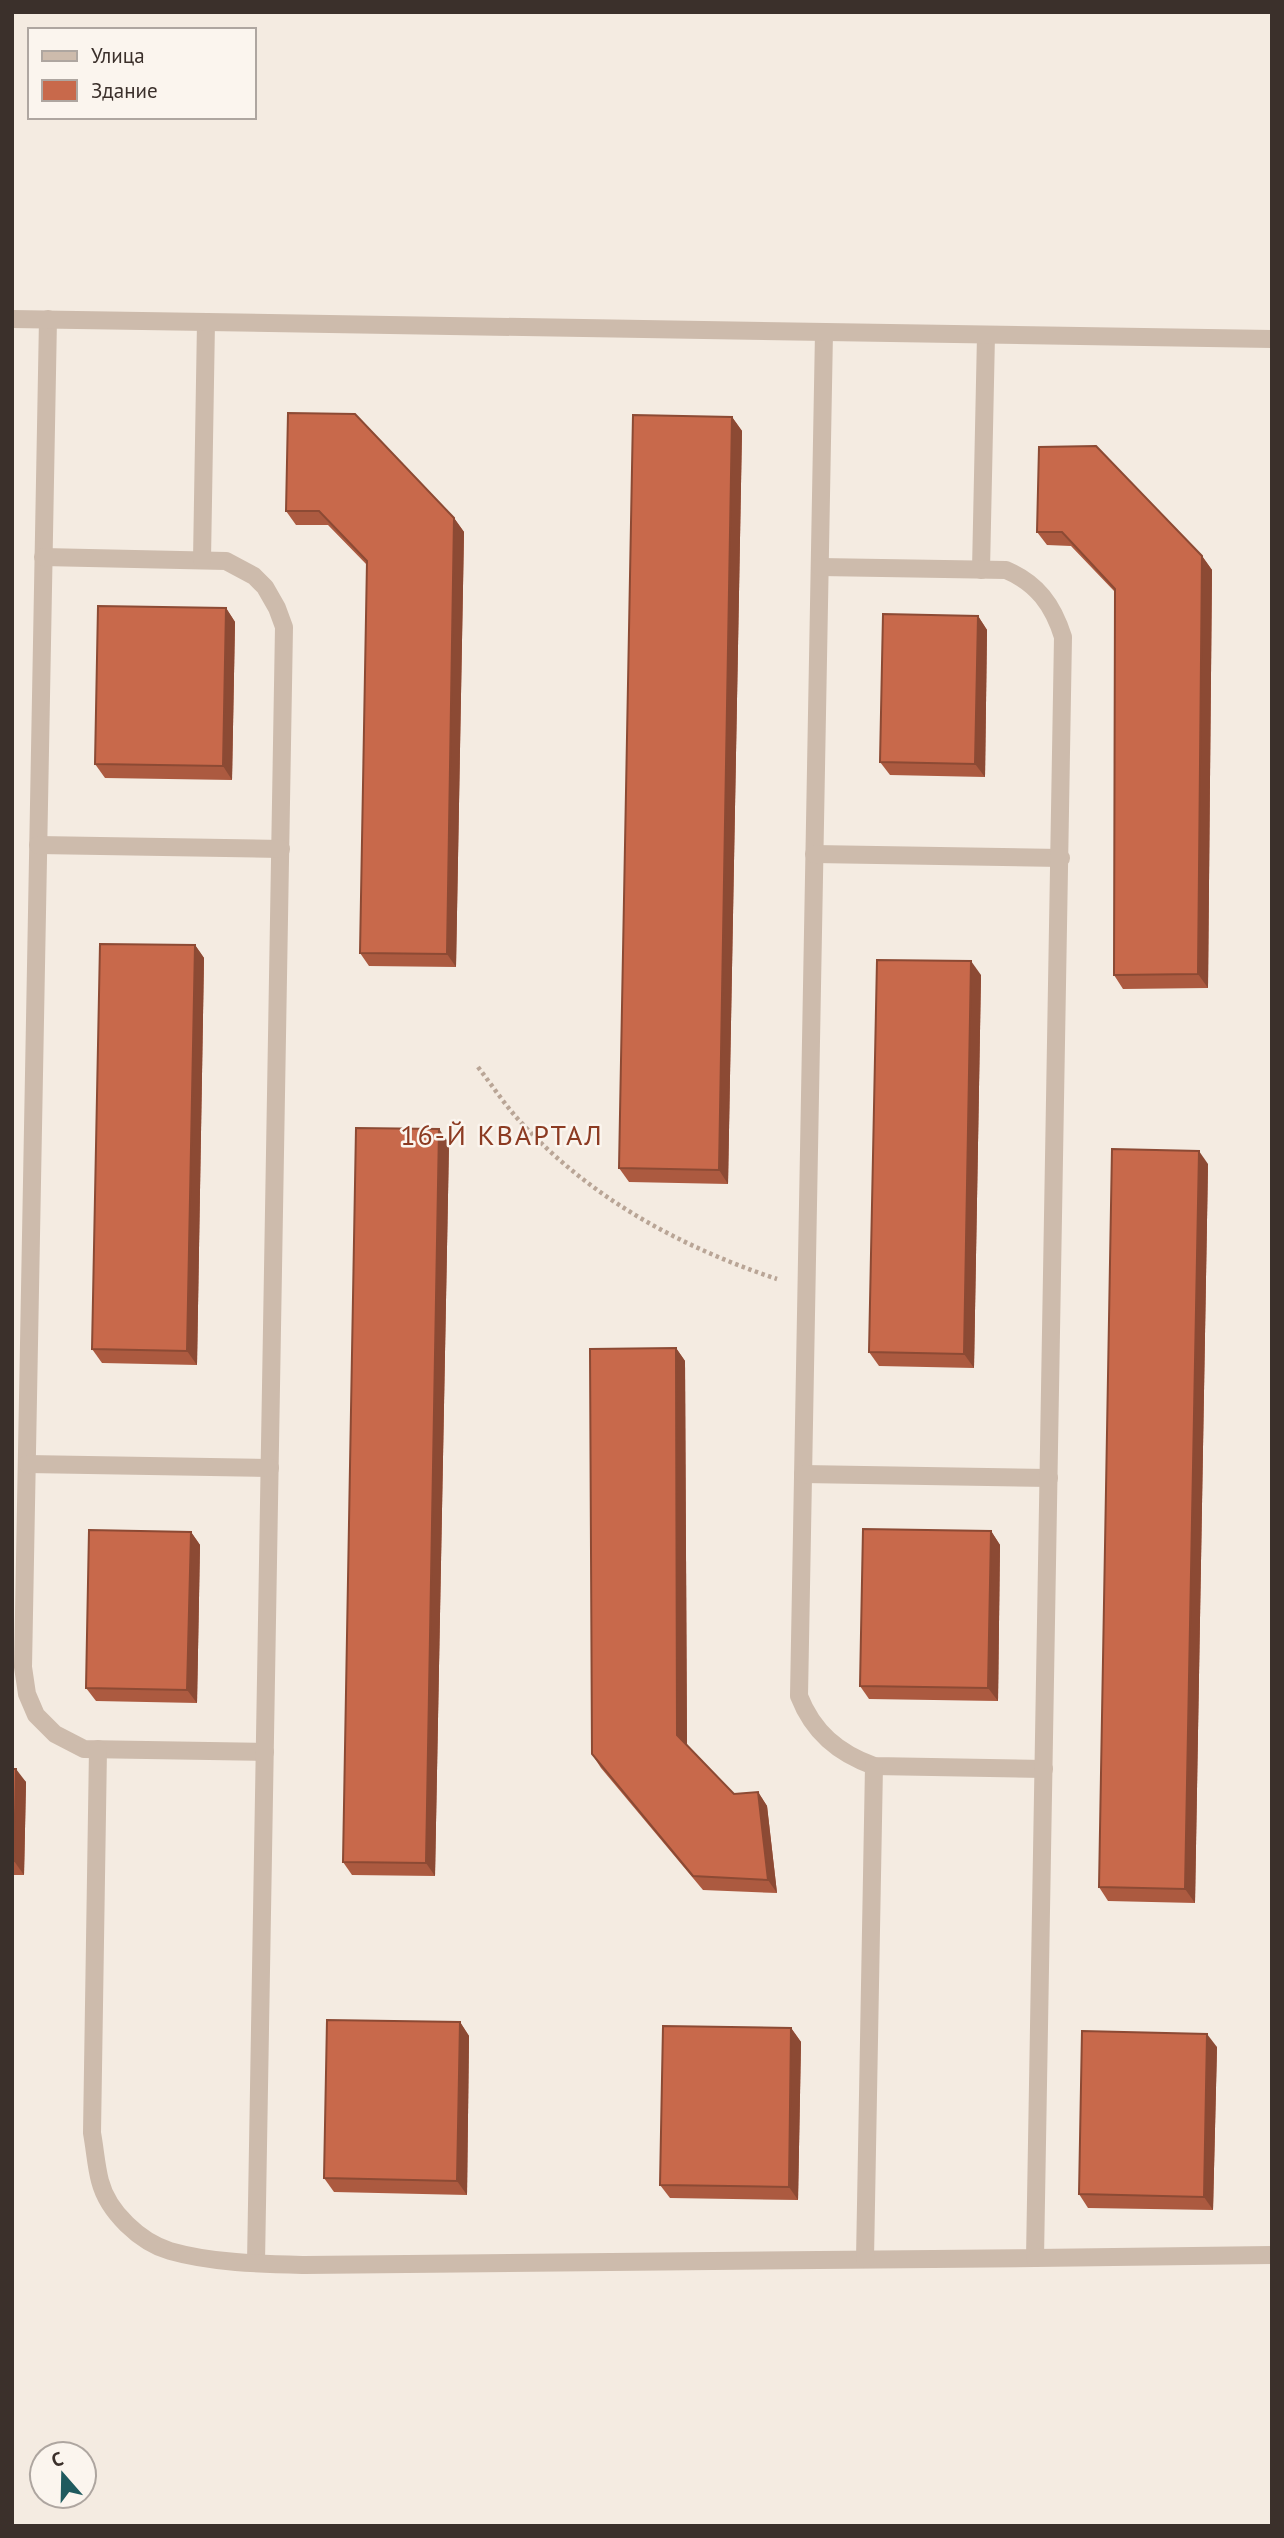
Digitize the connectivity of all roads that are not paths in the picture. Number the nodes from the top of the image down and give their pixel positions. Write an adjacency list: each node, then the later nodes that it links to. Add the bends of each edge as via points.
1 (12, 319): 2 (street)
2 (48, 319): 3 (street); 7 (street)
3 (206, 322): 4 (street); 8 (street)
4 (824, 332): 5 (street); 9 (street)
5 (986, 335): 6 (street); 10 (street)
6 (1272, 339)
7 (43, 557): 8 (street); 11 (street)
8 (202, 560): 12 (street, via 226,561 254,576 265,587 284,627)
9 (820, 567): 10 (street); 13 (street)
10 (981, 570): 14 (street, via 1006,570 1033,586 1057,617 1063,637)
11 (38, 845): 12 (street); 15 (street)
12 (281, 849): 16 (street)
13 (814, 854): 14 (street); 17 (street)
14 (1061, 858): 18 (street)
15 (27, 1464): 16 (street); 19 (street, via 23,1667 27,1695 36,1715 55,1734 84,1749)
16 (270, 1468): 20 (street)
17 (803, 1474): 18 (street); 21 (street, via 799,1696 817,1729 833,1745)
18 (1049, 1478): 22 (street)
19 (98, 1749): 20 (street); 26 (street, via 92,2133 100,2183 118,2214 145,2238 169,2250)
20 (265, 1752): 26 (street)
21 (874, 1766): 22 (street); 25 (street)
22 (1044, 1769): 24 (street)
23 (1272, 2255): 24 (street)
24 (1035, 2258): 25 (street)
25 (865, 2259): 26 (street)
26 (256, 2263)

